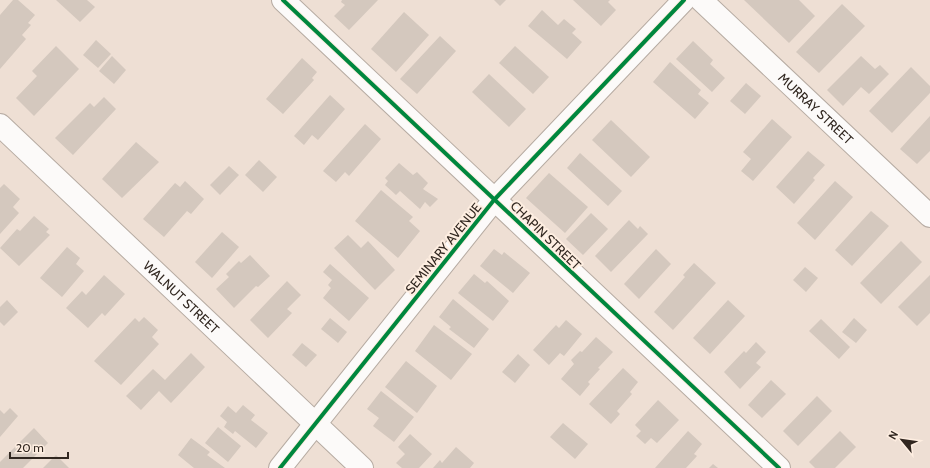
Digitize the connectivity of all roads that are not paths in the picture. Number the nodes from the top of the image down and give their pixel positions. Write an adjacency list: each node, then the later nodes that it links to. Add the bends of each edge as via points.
1 (283, 0): 5 (street, CHAPIN STREET)
2 (684, 0): 5 (street, SEMINARY AVENUE)
3 (701, 0): 6 (street, MURRAY STREET)
4 (0, 126): 7 (street, WALNUT STREET)
5 (494, 200): 7 (street, SEMINARY AVENUE); 10 (street, CHAPIN STREET)
6 (930, 216)
7 (314, 424): 8 (street, SEMINARY AVENUE); 9 (street, WALNUT STREET)
8 (280, 468)
9 (362, 468)
10 (779, 468)

